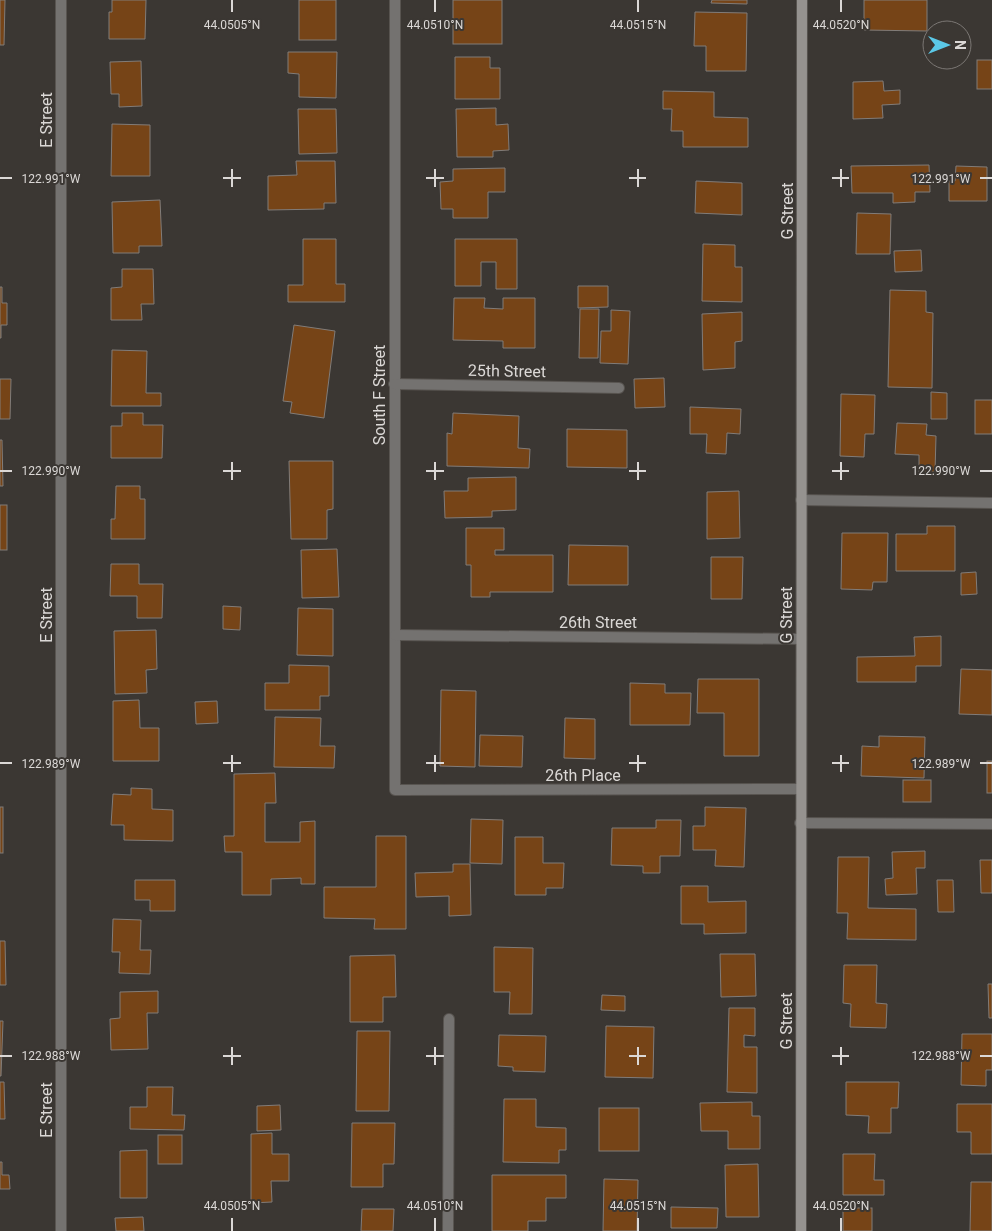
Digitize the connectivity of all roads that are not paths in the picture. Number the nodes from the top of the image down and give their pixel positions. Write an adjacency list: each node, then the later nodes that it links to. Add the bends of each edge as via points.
1 (61, 0): 15 (street, E Street)
2 (395, 0): 4 (street, South F Street)
3 (802, 0): 6 (street, G Street)
4 (394, 384): 5 (street, 25th Street); 8 (street, South F Street)
5 (619, 388)
6 (801, 500): 7 (street); 9 (street, G Street)
7 (992, 502)
8 (395, 635): 9 (street, 26th Street); 11 (street, South F Street)
9 (801, 639): 10 (street, G Street)
10 (801, 789): 11 (street, 26th Place); 12 (street, G Street)
11 (395, 790)
12 (800, 823): 13 (street); 17 (street, G Street)
13 (992, 824)
14 (449, 1019): 16 (street)
15 (61, 1231)
16 (448, 1231)
17 (801, 1231)

